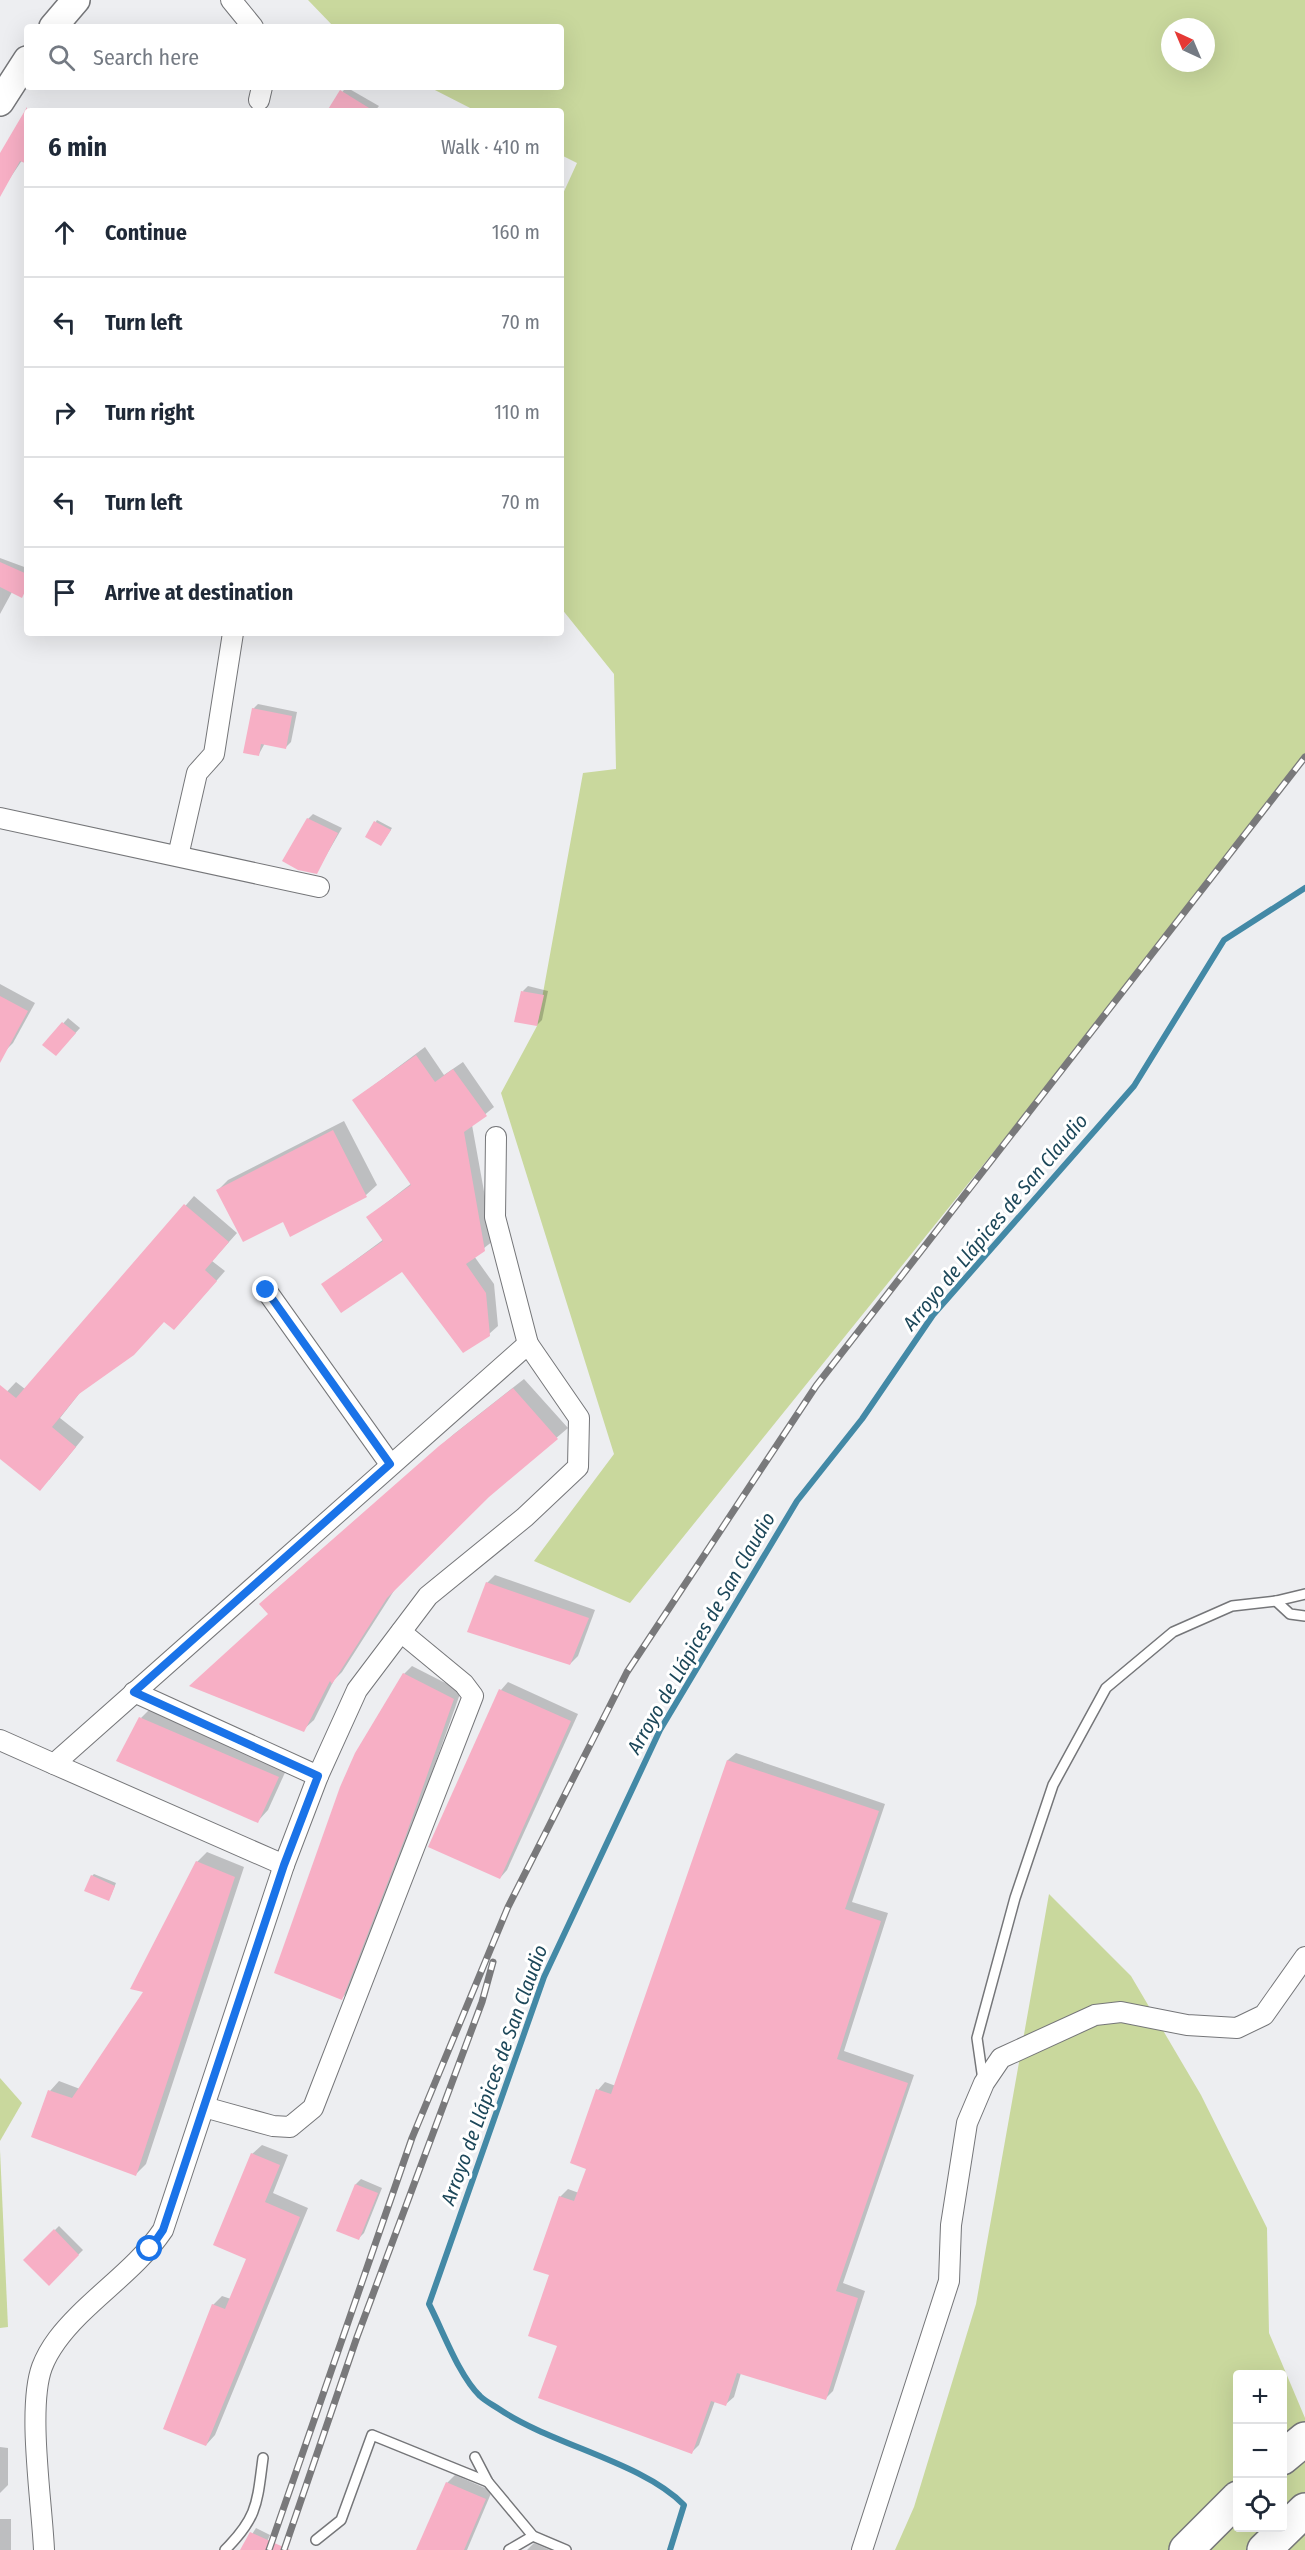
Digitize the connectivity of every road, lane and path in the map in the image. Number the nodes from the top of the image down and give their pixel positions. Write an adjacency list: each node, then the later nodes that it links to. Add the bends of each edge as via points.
1 (76, 0): 3 (street)
2 (231, 0): 4 (street)
3 (56, 24)
4 (251, 24)
5 (24, 65): 6 (street)
6 (0, 102)
7 (232, 636): 9 (street, via 214,754 197,773)
8 (0, 818): 9 (street)
9 (178, 856): 10 (street)
10 (319, 886)
11 (496, 1137): 13 (street, via 495,1217)
12 (266, 1290): 14 (street)
13 (528, 1344): 14 (street); 18 (street, via 579,1418 578,1467 525,1517 428,1596)
14 (390, 1464): 19 (street)
15 (1305, 1594): 16 (lane)
16 (1276, 1601): 17 (lane, via 1290,1614); 25 (lane, via 1232,1606 1173,1632 1106,1688 1053,1785 1015,1898 977,2038)
17 (1305, 1616)
18 (401, 1632): 22 (street, via 357,1690); 26 (street, via 473,1696 313,2108 290,2127)
19 (134, 1692): 21 (street); 22 (street)
20 (0, 1740): 21 (street)
21 (54, 1764): 23 (street)
22 (318, 1776): 23 (street)
23 (284, 1865): 26 (street)
24 (1305, 1957): 25 (street, via 1264,2015 1237,2028 1187,2025 1121,2012 1095,2014 1001,2058)
25 (984, 2082): 40 (street, via 967,2123 957,2170 949,2281)
26 (204, 2107): 36 (street, via 163,2230 134,2266 59,2337 41,2369 36,2411)
27 (1305, 2439): 28 (highway)
28 (1287, 2454)
29 (475, 2457): 31 (lane)
30 (263, 2458): 37 (lane, via 257,2506 245,2530)
31 (488, 2482): 34 (lane); 35 (lane, via 372,2435 341,2520)
32 (1233, 2503): 41 (highway)
33 (1305, 2510): 42 (highway)
34 (533, 2536): 38 (lane); 39 (lane)
35 (316, 2540)
36 (44, 2550)
37 (225, 2550)
38 (509, 2550)
39 (566, 2550)
40 (862, 2550)
41 (1186, 2550)
42 (1264, 2550)

